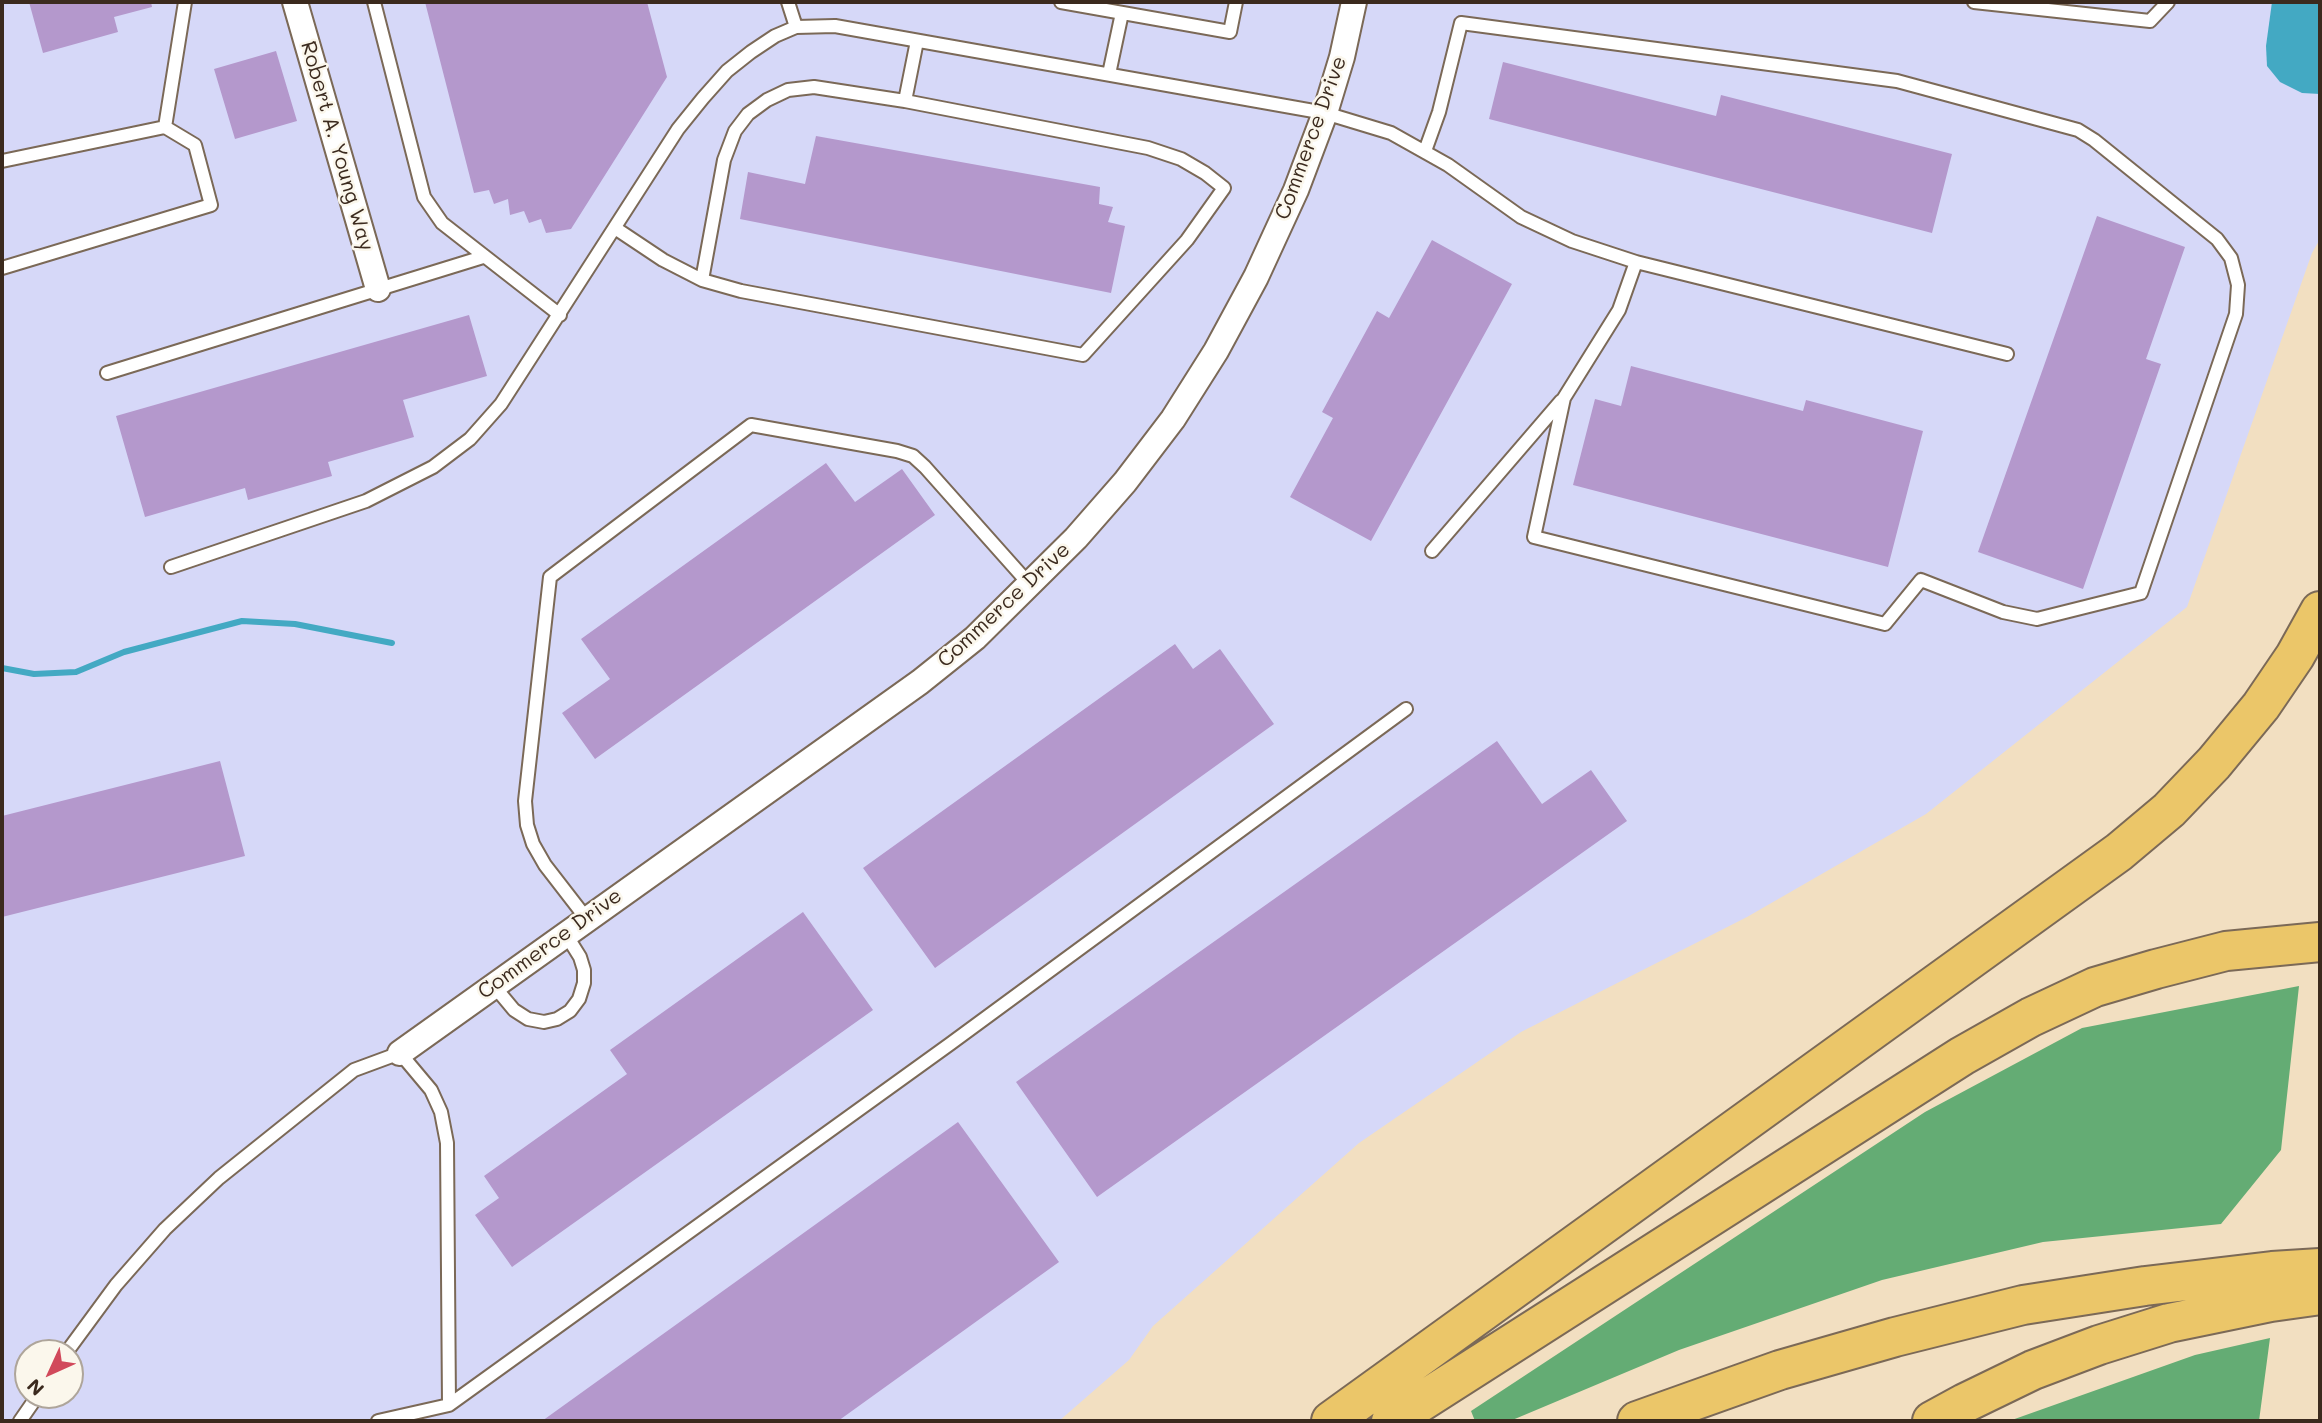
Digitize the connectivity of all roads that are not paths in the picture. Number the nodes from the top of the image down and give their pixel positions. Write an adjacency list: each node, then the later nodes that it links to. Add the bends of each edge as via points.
1 (185, 2): 16 (lane)
2 (295, 2): 24 (street, Robert A. Young Way)
3 (374, 2): 20 (lane, via 424,197 442,223)
4 (788, 2): 11 (lane)
5 (1061, 2): 10 (lane)
6 (1236, 2): 10 (lane, via 1230,32)
7 (1354, 2): 15 (street, Commerce Drive)
8 (1973, 2): 9 (lane, via 2150,21)
9 (2168, 2)
10 (1122, 13): 13 (lane)
11 (796, 27): 12 (lane, via 835,26); 19 (lane, via 751,51 702,98)
12 (917, 41): 13 (lane); 14 (lane)
13 (1109, 74): 15 (lane)
14 (905, 101): 23 (lane, via 814,87 788,90 748,114 735,131 724,160); 23 (lane, via 1148,148 1181,159 1224,188 1193,233 1083,355)
15 (1325, 113): 17 (lane, via 1391,133); 31 (street, Commerce Drive, via 1256,277 1216,351 1125,482)
16 (165, 127): 18 (lane); 22 (lane, via 194,145 211,205)
17 (1425, 151): 21 (lane, via 1521,217 1572,241); 28 (lane, via 1461,23 1897,81 2078,130 2217,239 2231,258 2238,285 2236,314 2141,593 2037,619 2003,612 1921,580 1885,624 1534,537)
18 (2, 161)
19 (615, 228): 23 (lane); 25 (lane)
20 (483, 257): 24 (lane); 25 (lane)
21 (1636, 261): 26 (lane); 28 (lane, via 1619,310)
22 (2, 268)
23 (702, 280)
24 (378, 289): 27 (lane)
25 (559, 315): 30 (lane, via 501,404 470,439 433,467 366,500)
26 (2007, 354)
27 (107, 373)
28 (1564, 398): 29 (lane)
29 (1432, 551)
30 (170, 567)
31 (1030, 585): 34 (street, Commerce Drive, via 920,682); 34 (lane, via 913,456 751,425 550,577 527,825 545,865)
32 (2320, 611): 45 (highway, via 2261,706 2214,763 2169,810 2119,852)
33 (1406, 709): 43 (lane)
34 (586, 918): 35 (street, Commerce Drive)
35 (565, 933): 37 (street, Commerce Drive); 37 (lane, via 584,970 581,991 570,1011 544,1022 528,1019)
36 (2310, 942): 46 (highway, via 2226,951 2156,969 2095,986 2031,1017 1962,1056)
37 (494, 986): 38 (street, Commerce Drive)
38 (400, 1053): 42 (lane, via 354,1070 219,1178 165,1229); 43 (lane, via 432,1090 447,1143)
39 (2320, 1268): 40 (highway)
40 (2272, 1286): 41 (highway); 47 (highway, via 2083,1295 2023,1305 1780,1370); 48 (highway, via 2033,1370)
41 (2320, 1295)
42 (77, 1339)
43 (449, 1405): 44 (lane)
44 (378, 1421)
45 (1331, 1421)
46 (1391, 1421)
47 (1637, 1421)
48 (1931, 1421)

